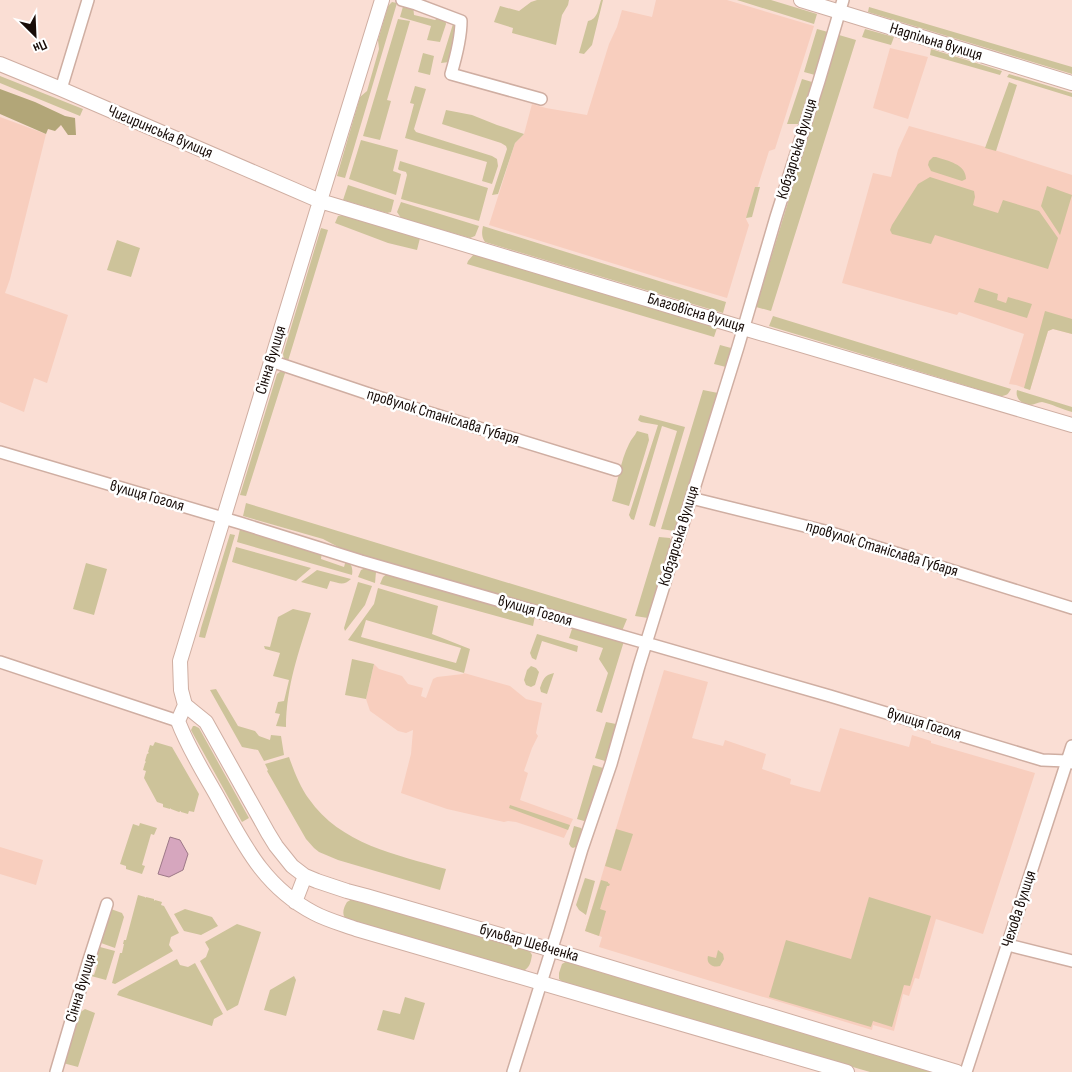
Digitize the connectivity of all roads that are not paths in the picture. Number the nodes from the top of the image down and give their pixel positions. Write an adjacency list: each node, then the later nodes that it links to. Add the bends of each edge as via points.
1 (88, 0): 8 (street)
2 (382, 0): 10 (main road, Сінна вулиця)
3 (402, 0): 9 (street, via 461,21 451,74)
4 (801, 0): 5 (main road, Надпільна вулиця)
5 (841, 6): 7 (main road, Надпільна вулиця); 11 (street, Кобзарська вулиця)
6 (0, 64): 8 (main road, Чигиринська вулиця)
7 (1072, 83)
8 (61, 89): 10 (main road, Чигиринська вулиця)
9 (541, 99)
10 (320, 201): 11 (main road, Благовісна вулиця); 12 (main road, Сінна вулиця)
11 (744, 328): 13 (main road, Благовісна вулиця); 16 (street, Кобзарська вулиця)
12 (271, 361): 15 (street, провулок Станіслава Губаря); 17 (main road, Сінна вулиця)
13 (1072, 425)
14 (0, 452): 17 (street, вулиця Гоголя)
15 (616, 470)
16 (690, 498): 18 (street, провулок Станіслава Губаря, via 825,531); 19 (street, Кобзарська вулиця)
17 (224, 519): 19 (street, вулиця Гоголя); 21 (main road, Сінна вулиця, via 180,661)
18 (1072, 608)
19 (646, 643): 24 (street, вулиця Гоголя, via 1042,760); 29 (street, Кобзарська вулиця)
20 (0, 662): 22 (street)
21 (185, 705): 22 (main road); 25 (main road, бульвар Шевченка, via 206,722 276,846)
22 (178, 721): 26 (main road, via 188,746 249,854 270,880)
23 (1072, 746): 24 (street, Чехова вулиця)
24 (1070, 762): 28 (street, Чехова вулиця)
25 (305, 876): 26 (main road); 29 (main road, бульвар Шевченка, via 329,886)
26 (295, 902): 31 (main road, via 356,929)
27 (107, 904): 32 (street, Сінна вулиця)
28 (1008, 944): 30 (street); 36 (street, Чехова вулиця)
29 (552, 950): 31 (street, Кобзарська вулиця); 35 (main road, бульвар Шевченка)
30 (1072, 962)
31 (541, 982): 33 (street, Кобзарська вулиця); 34 (main road)
32 (56, 1072)
33 (512, 1072)
34 (847, 1072)
35 (957, 1072)
36 (966, 1072)

